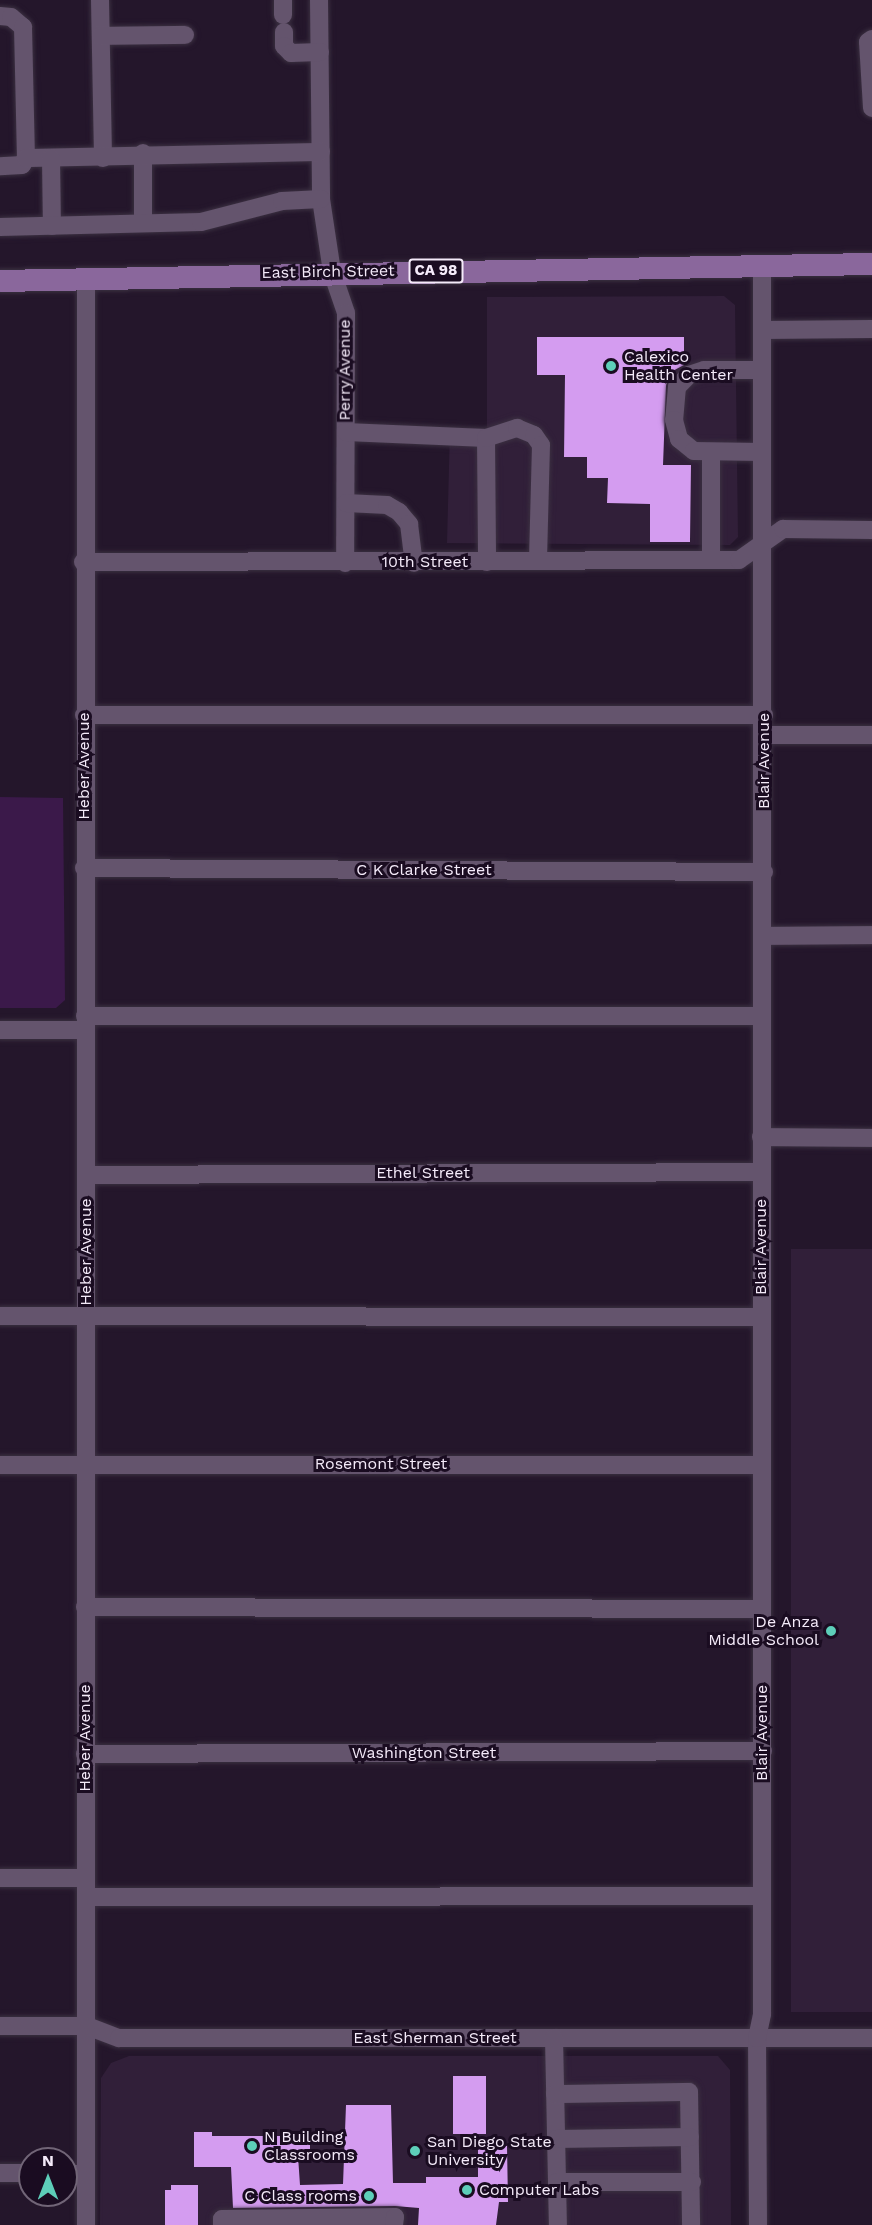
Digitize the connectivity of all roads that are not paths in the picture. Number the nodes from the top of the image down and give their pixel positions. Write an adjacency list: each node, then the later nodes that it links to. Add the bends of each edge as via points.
1 (100, 0): 6 (street)
2 (319, 0): 8 (street, Perry Avenue)
3 (0, 16): 12 (street, via 11,17 23,27)
4 (283, 16): 8 (street, via 285,45 291,53)
5 (185, 35): 6 (street)
6 (101, 36): 14 (street)
7 (872, 39): 9 (street, via 868,42)
8 (320, 52): 10 (street, Perry Avenue)
9 (872, 108)
10 (321, 152): 11 (street); 16 (street, Perry Avenue)
11 (143, 153): 14 (street); 17 (street)
12 (26, 158): 13 (street); 15 (street, via 22,165)
13 (51, 158): 14 (street); 18 (street)
14 (103, 158)
15 (0, 166)
16 (321, 199): 17 (street, via 282,201 201,222); 22 (street, Perry Avenue)
17 (143, 223): 18 (street)
18 (52, 226): 19 (street)
19 (0, 227)
20 (872, 264): 21 (main road, East Birch Street / CA 98)
21 (762, 268): 22 (main road, East Birch Street / CA 98); 26 (street, Blair Avenue)
22 (332, 272): 23 (main road, East Birch Street / CA 98); 28 (street, Perry Avenue, via 346,313)
23 (86, 278): 24 (main road, East Birch Street / CA 98); 37 (street, Heber Avenue)
24 (0, 281)
25 (872, 329): 26 (street)
26 (762, 330): 27 (street, Blair Avenue)
27 (762, 370): 30 (street, via 704,370 689,375 677,387 674,420 679,439 694,452); 31 (street, Blair Avenue)
28 (345, 432): 29 (street); 32 (street, Perry Avenue)
29 (486, 438): 36 (street, via 517,428 534,435 541,445); 39 (street)
30 (711, 452): 31 (street); 35 (street)
31 (762, 452): 34 (street, Blair Avenue)
32 (345, 503): 38 (street, via 387,505 399,512 410,524); 40 (street, Perry Avenue)
33 (872, 530): 34 (street, 10th Street, via 783,529)
34 (762, 543): 35 (street, 10th Street, via 739,560); 42 (street, Blair Avenue)
35 (711, 560): 36 (street, 10th Street)
36 (538, 561): 39 (street, 10th Street)
37 (83, 562): 40 (street, 10th Street); 41 (street, Heber Avenue)
38 (414, 562): 39 (street, 10th Street); 40 (street, 10th Street)
39 (487, 562)
40 (345, 563)
41 (84, 715): 42 (street); 45 (street, Heber Avenue)
42 (764, 715): 43 (street, Blair Avenue)
43 (764, 735): 44 (street); 46 (street, Blair Avenue)
44 (872, 735)
45 (84, 868): 46 (street, C K Clarke Street); 50 (street, Heber Avenue)
46 (764, 872): 48 (street, Blair Avenue)
47 (872, 935): 48 (street)
48 (763, 936): 49 (street, Blair Avenue)
49 (762, 1016): 50 (street); 52 (street, Blair Avenue)
50 (85, 1023): 51 (street); 55 (street, Heber Avenue)
51 (0, 1030)
52 (761, 1137): 53 (street); 54 (street, Blair Avenue)
53 (872, 1138)
54 (761, 1172): 55 (street, Ethel Street); 58 (street, Blair Avenue)
55 (86, 1175): 57 (street, Heber Avenue)
56 (0, 1316): 57 (street)
57 (85, 1316): 58 (street); 59 (street, Heber Avenue)
58 (761, 1317): 61 (street, Blair Avenue)
59 (84, 1464): 60 (street, Rosemont Street); 61 (street, Rosemont Street); 62 (street, Heber Avenue)
60 (0, 1465)
61 (762, 1465): 63 (street, Blair Avenue)
62 (85, 1607): 63 (street); 65 (street, Heber Avenue)
63 (762, 1609): 64 (street, Blair Avenue)
64 (763, 1752): 65 (street, Washington Street); 68 (street, Blair Avenue)
65 (85, 1754): 67 (street, Heber Avenue)
66 (0, 1878): 67 (street)
67 (86, 1878): 69 (street, Heber Avenue)
68 (762, 1896): 69 (street); 73 (street, Blair Avenue, via 762,2014)
69 (86, 1897): 71 (street, Heber Avenue)
70 (0, 2026): 71 (street, East Sherman Street)
71 (87, 2026): 72 (street, East Sherman Street, via 119,2038); 81 (street, Heber Avenue)
72 (554, 2038): 73 (street, East Sherman Street); 75 (street)
73 (757, 2038): 74 (street, East Sherman Street); 89 (street, Blair Avenue)
74 (872, 2038)
75 (555, 2094): 76 (street, via 689,2092); 77 (street)
76 (690, 2137): 77 (street); 83 (street)
77 (556, 2139): 82 (street)
78 (0, 2173): 79 (street)
79 (18, 2173)
80 (78, 2174): 81 (street)
81 (86, 2174): 84 (street, Heber Avenue)
82 (557, 2182): 83 (street); 87 (street)
83 (692, 2182): 88 (street)
84 (86, 2225)
85 (222, 2225): 86 (street, via 222,2219 394,2217)
86 (394, 2225)
87 (558, 2225)
88 (691, 2225)
89 (758, 2225)

